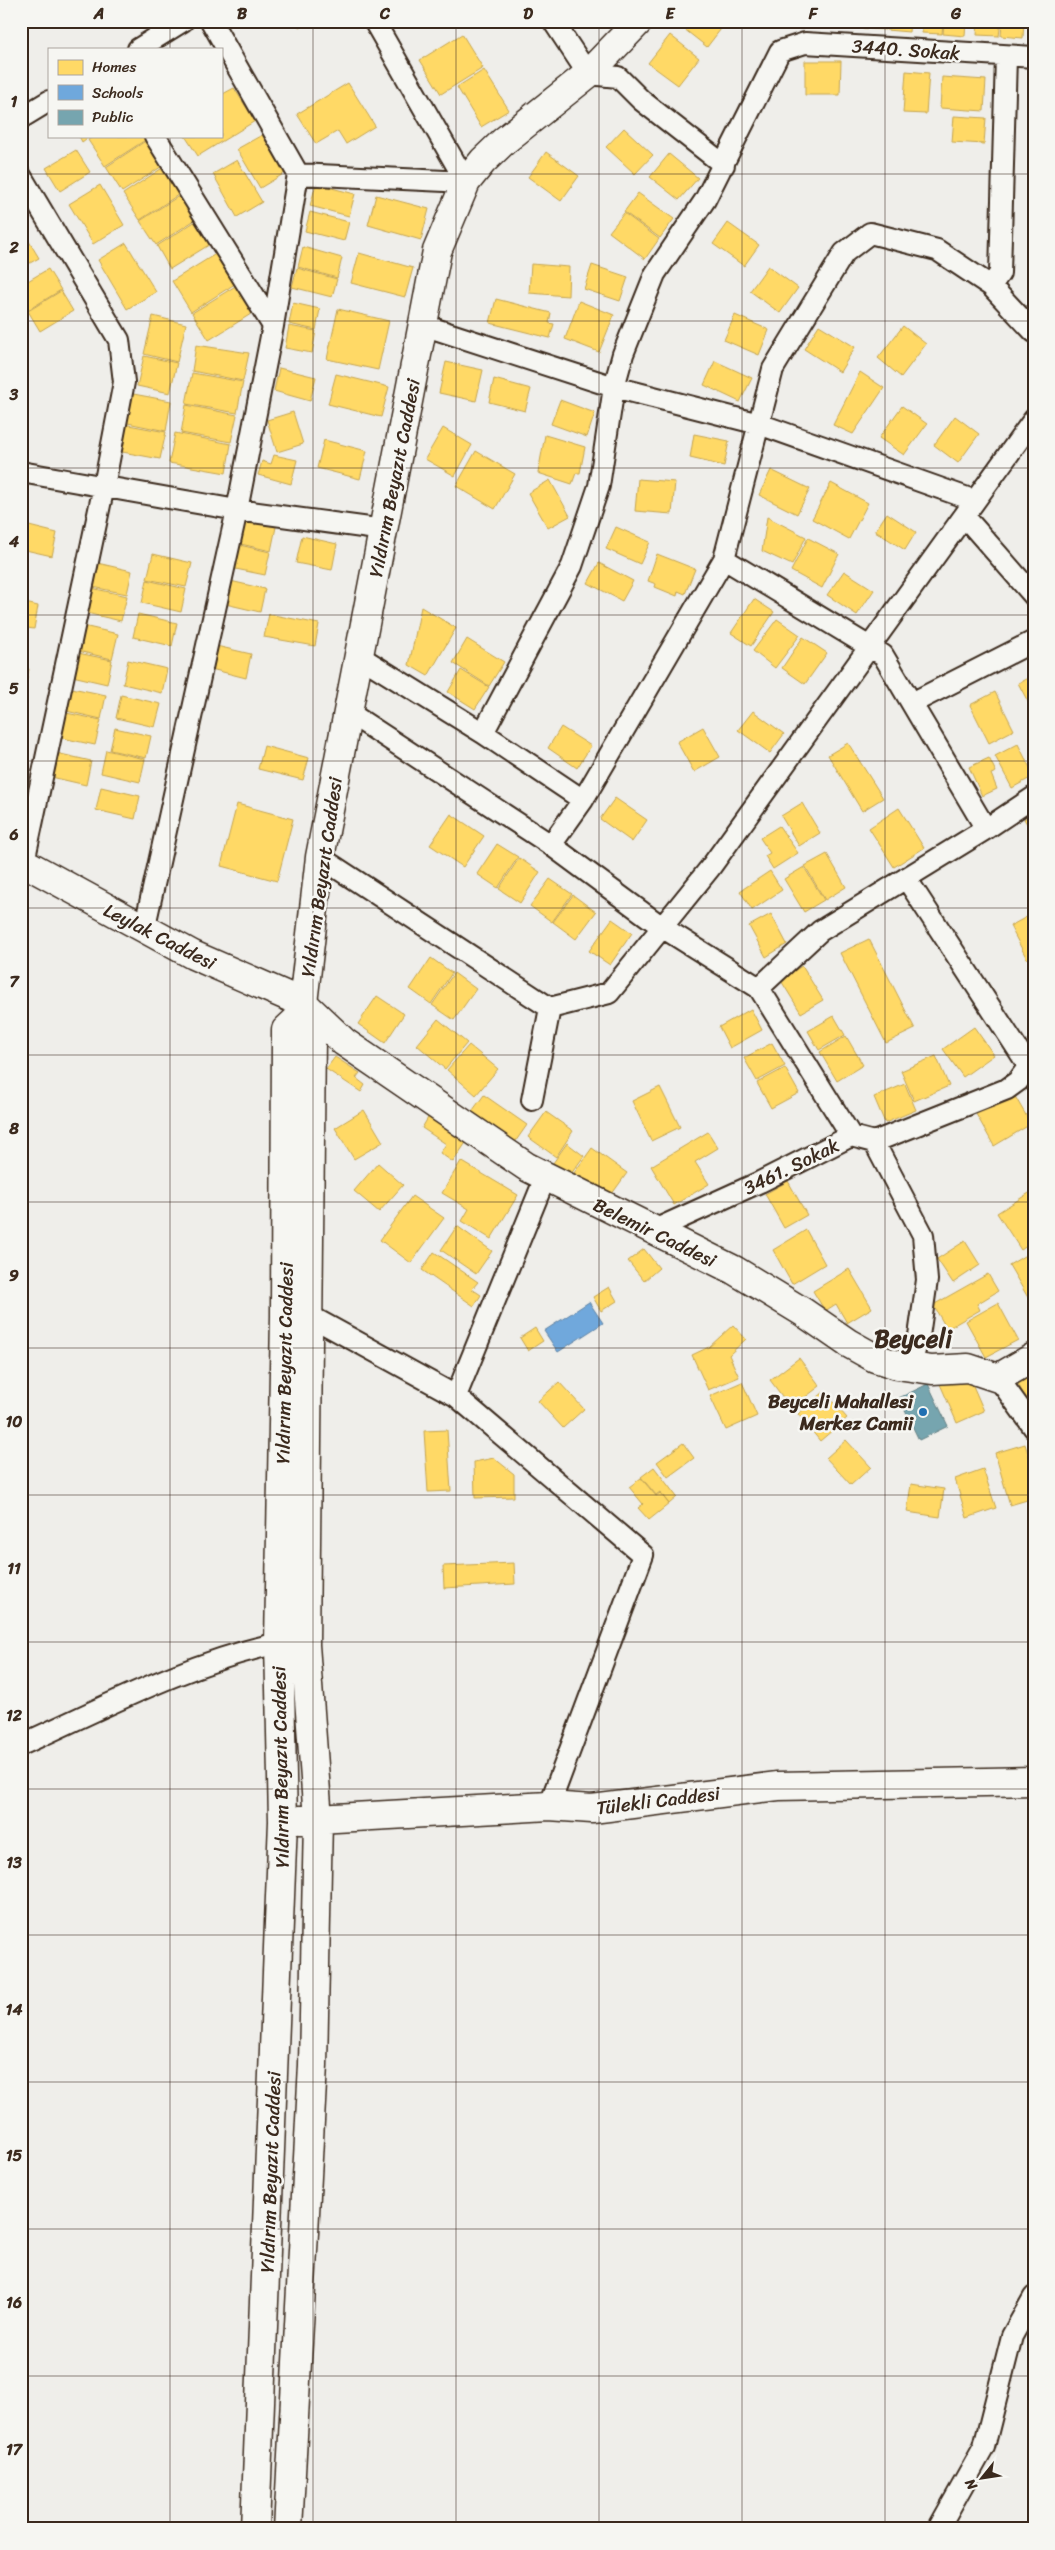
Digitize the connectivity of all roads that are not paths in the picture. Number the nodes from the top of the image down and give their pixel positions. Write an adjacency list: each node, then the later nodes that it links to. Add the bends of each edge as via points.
1 (183, 21): 6 (street)
2 (211, 21): 14 (street)
3 (374, 21): 16 (street)
4 (553, 21): 9 (street)
5 (639, 21): 9 (main road, Yıldırım Beyazıt Caddesi)
6 (140, 48)
7 (1006, 56): 8 (street, 3440. Sokak); 13 (street, 3440. Sokak, via 805,43 780,51); 17 (street, via 1000,273)
8 (1034, 57)
9 (588, 74): 13 (street, via 618,77 641,100); 16 (main road, Yıldırım Beyazıt Caddesi, via 504,141)
10 (48, 103): 11 (street)
11 (21, 118)
12 (156, 138): 19 (street)
13 (724, 165): 21 (street, via 705,200 655,274 622,354)
14 (298, 174): 16 (street); 19 (street)
15 (21, 176): 25 (street, via 119,340 124,382)
16 (466, 182): 18 (main road, Yıldırım Beyazıt Caddesi, via 437,251)
17 (991, 286): 20 (street); 23 (street, via 937,250 870,233 844,253 773,369)
18 (423, 325): 21 (street); 28 (main road, Yıldırım Beyazıt Caddesi)
19 (272, 326): 27 (street)
20 (1034, 332)
21 (614, 387): 23 (street); 36 (street, via 599,486 572,566)
22 (1034, 419): 26 (street)
23 (759, 424): 26 (street); 29 (street)
24 (21, 472): 25 (street)
25 (104, 486): 27 (street); 42 (street)
26 (969, 509): 30 (street); 32 (street)
27 (237, 510): 28 (street); 45 (street)
28 (384, 530): 33 (main road, Yıldırım Beyazıt Caddesi)
29 (724, 559): 32 (street); 38 (street)
30 (1034, 596)
31 (1034, 641): 34 (street)
32 (869, 646): 34 (street, via 883,655); 44 (street, via 710,868)
33 (359, 656): 35 (main road, Yıldırım Beyazıt Caddesi); 36 (street)
34 (912, 703): 39 (street)
35 (348, 712): 40 (street); 41 (main road, Yıldırım Beyazıt Caddesi)
36 (484, 733): 38 (street)
37 (1034, 797): 39 (street)
38 (583, 800): 40 (street)
39 (986, 829): 43 (street)
40 (551, 845): 44 (street)
41 (320, 857): 47 (main road, Yıldırım Beyazıt Caddesi); 48 (street)
42 (23, 862): 45 (main road, Leylak Caddesi)
43 (906, 878): 46 (street, via 820,931); 49 (street)
44 (662, 927): 46 (street); 48 (street, via 609,993)
45 (144, 930): 47 (main road, Leylak Caddesi)
46 (759, 988): 51 (street)
47 (303, 1008): 53 (main road, Belemir Caddesi, via 344,1042); 55 (main road, Yıldırım Beyazıt Caddesi, via 311,1035); 61 (main road, Yıldırım Beyazıt Caddesi, via 286,1030)
48 (550, 1008): 50 (street)
49 (1031, 1062): 52 (street, via 1018,1081 1007,1088)
50 (532, 1100)
51 (851, 1136): 52 (street, 3461. Sokak); 54 (street, 3461. Sokak, via 760,1182)
52 (874, 1142): 57 (street, via 923,1235 927,1280 919,1336)
53 (545, 1178): 54 (main road, Belemir Caddesi); 59 (street)
54 (652, 1230): 57 (main road, Belemir Caddesi, via 767,1289 876,1358)
55 (310, 1316): 59 (street); 65 (main road, Yıldırım Beyazıt Caddesi, via 305,1645)
56 (1034, 1357): 58 (main road)
57 (910, 1368): 58 (main road, Belemir Caddesi, via 968,1368)
58 (998, 1378): 60 (street)
59 (456, 1396): 64 (street, via 644,1555)
60 (1034, 1428)
61 (279, 1643): 62 (street, via 235,1652); 66 (main road, Yıldırım Beyazıt Caddesi)
62 (21, 1745)
63 (1034, 1781): 64 (main road, Tülekli Caddesi, via 778,1786 592,1809)
64 (550, 1806): 65 (main road, Tülekli Caddesi)
65 (318, 1819): 66 (main road, Tülekli Caddesi); 69 (main road, Yıldırım Beyazıt Caddesi, via 313,2065)
66 (283, 1822): 68 (main road, Yıldırım Beyazıt Caddesi)
67 (1034, 2297): 70 (street, via 1012,2336 984,2447)
68 (255, 2529)
69 (288, 2529)
70 (938, 2529)

